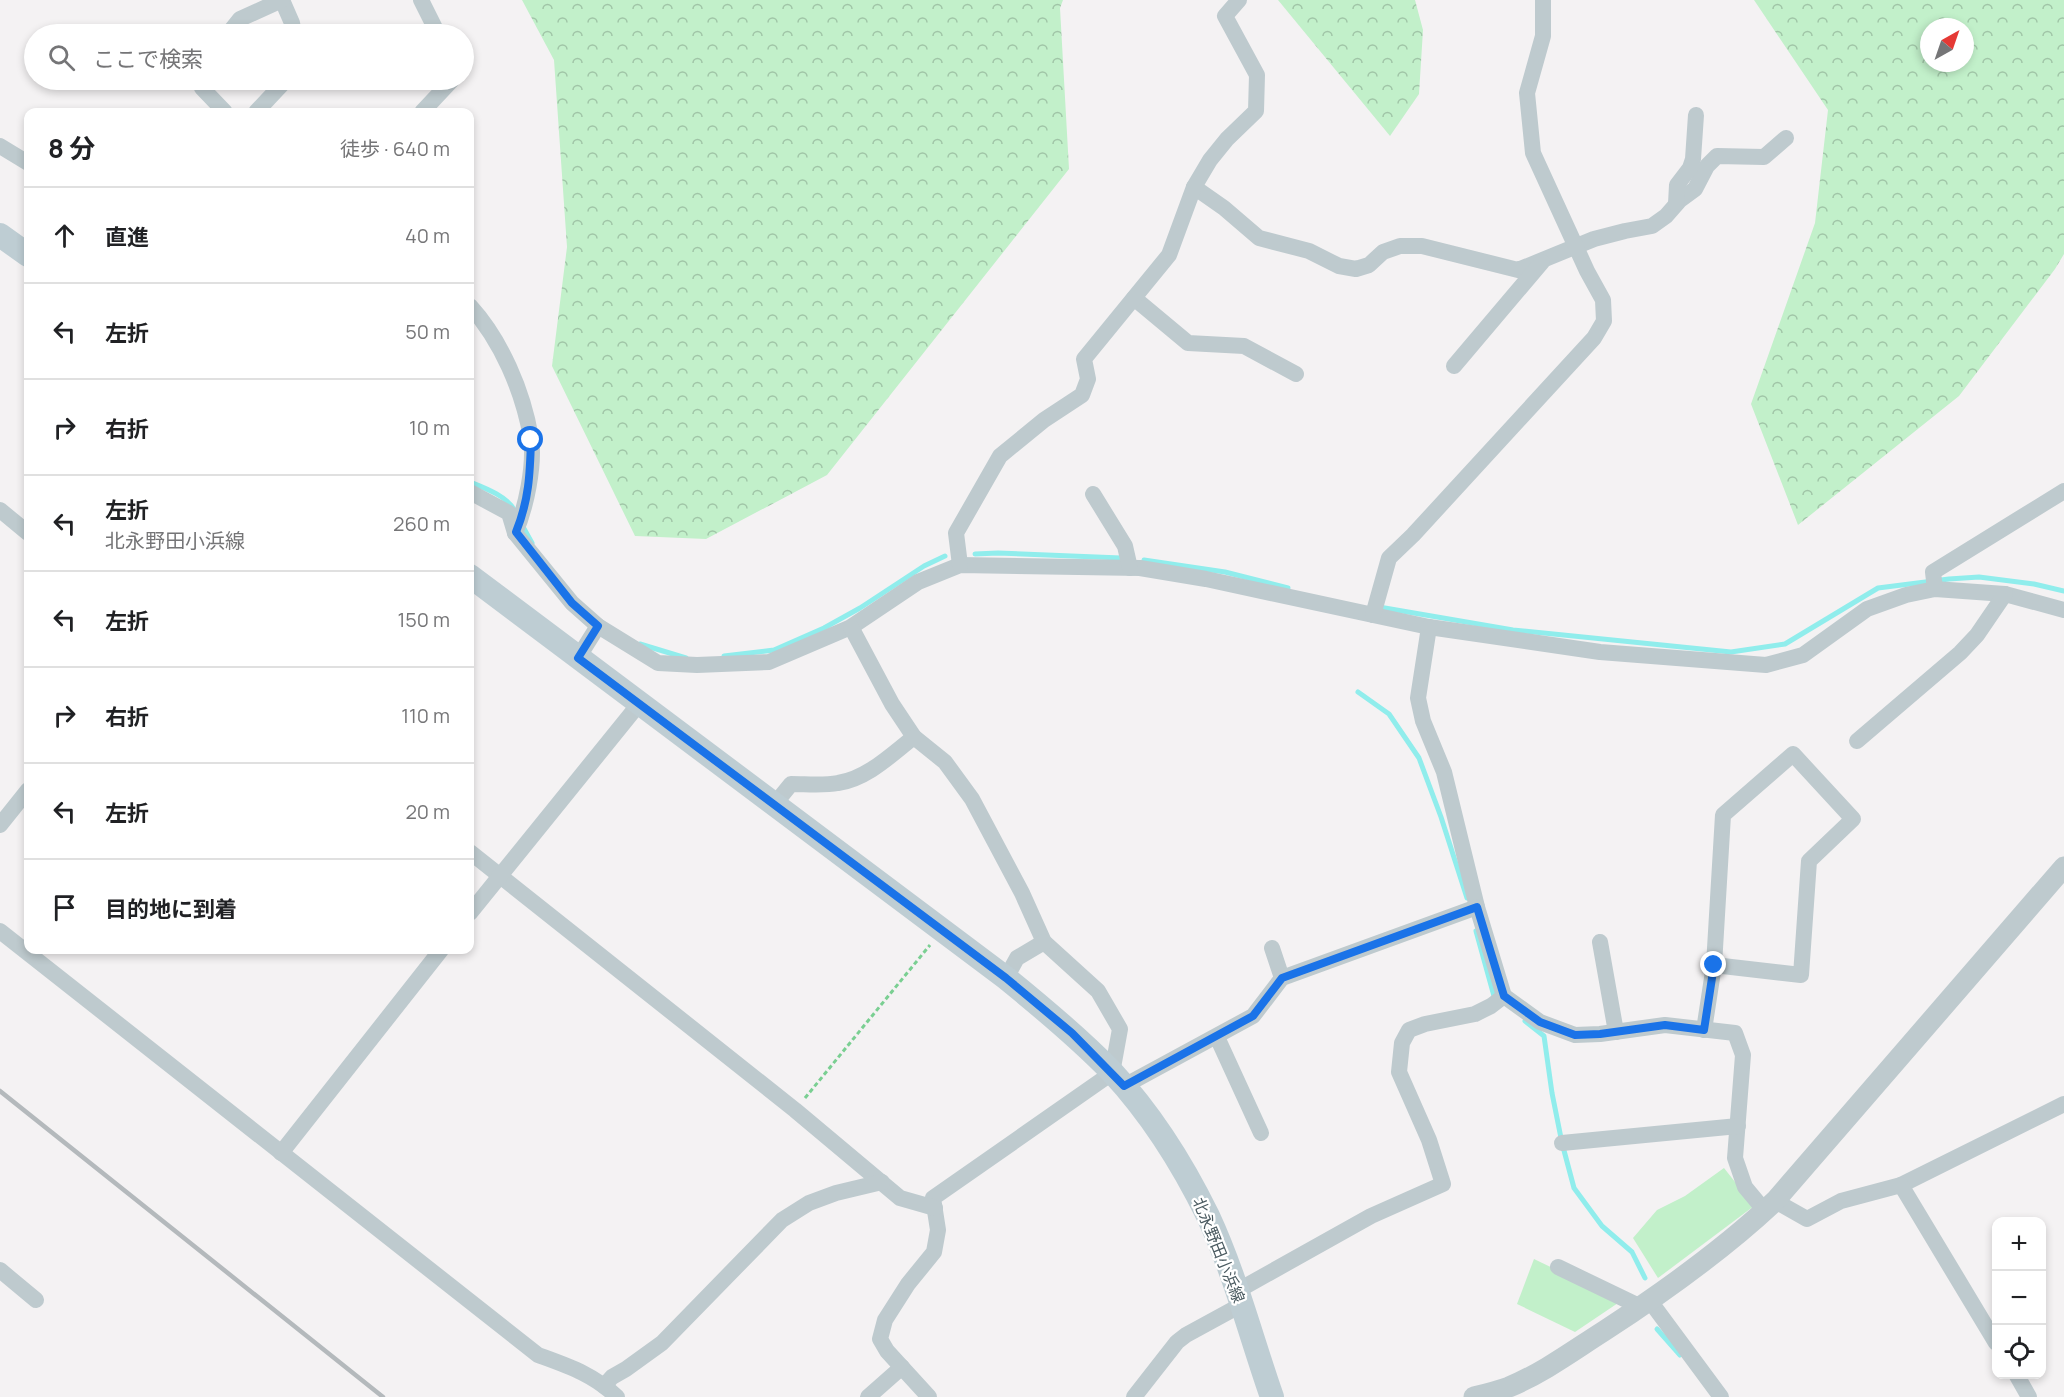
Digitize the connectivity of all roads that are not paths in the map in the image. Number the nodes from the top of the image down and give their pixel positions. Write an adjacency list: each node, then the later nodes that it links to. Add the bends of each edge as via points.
1 (282, 0): 5 (street); 6 (street)
2 (421, 0): 7 (street)
3 (1239, 0): 18 (street, via 1226,16 1257,75 1256,111 1210,160)
4 (1543, 0): 21 (street, via 1543,36 1527,93 1533,153)
5 (236, 24)
6 (292, 24)
7 (433, 24)
8 (204, 90): 11 (street)
9 (276, 90): 12 (street)
10 (443, 90): 13 (street)
11 (221, 108)
12 (259, 108)
13 (426, 108)
14 (1696, 115): 19 (street, via 1693,159 1677,185)
15 (1786, 138): 19 (street, via 1764,157 1717,156 1695,189)
16 (0, 146): 17 (street)
17 (24, 161)
18 (1194, 187): 23 (street, via 1259,238 1310,251 1339,266 1356,269 1369,265 1383,252 1400,246 1422,246 1518,270); 24 (street, via 1169,255)
19 (1676, 204): 21 (street, via 1652,226)
20 (0, 235): 22 (main road)
21 (1575, 246): 23 (street); 42 (street, via 1603,300 1604,321 1594,338 1389,558)
22 (24, 252)
23 (1543, 261): 28 (street)
24 (1134, 298): 29 (street, via 1188,343 1244,346); 36 (street, via 1084,359 1088,379 1082,395 1000,456 956,533)
25 (474, 311): 26 (street)
26 (482, 320): 27 (street); 35 (street, via 506,360 531,440 530,479)
27 (474, 327)
28 (1454, 366)
29 (1296, 374)
30 (2064, 491): 39 (street, via 1933,572)
31 (474, 494): 35 (street, via 509,513)
32 (1093, 494): 37 (street, via 1125,546)
33 (0, 510): 34 (street)
34 (24, 530)
35 (516, 532): 43 (street, via 572,603)
36 (960, 565): 37 (street); 44 (street, via 918,582)
37 (1130, 568): 42 (street, via 1206,579)
38 (474, 579): 46 (main road, 北永野田小浜線)
39 (1935, 589): 40 (street); 45 (street, via 1867,609 1803,655 1766,665 1610,653)
40 (2005, 594): 41 (street); 49 (street, via 1977,635 1960,652)
41 (2064, 610)
42 (1372, 615): 45 (street)
43 (598, 626): 44 (street, via 658,663 697,665 769,662); 46 (street)
44 (851, 627): 48 (street)
45 (1429, 627): 56 (street, via 1418,698 1444,772)
46 (578, 658): 47 (main road, 北永野田小浜線)
47 (639, 704): 51 (main road, 北永野田小浜線); 55 (street)
48 (914, 737): 51 (street, via 854,779 791,784); 59 (street, via 945,762 972,799)
49 (1857, 741)
50 (24, 795): 52 (street)
51 (774, 805): 66 (main road, 北永野田小浜線)
52 (0, 825)
53 (474, 855): 55 (street)
54 (2064, 867): 80 (street)
55 (499, 875): 57 (street); 78 (street)
56 (1477, 907): 67 (street); 68 (street)
57 (474, 908)
58 (0, 931): 62 (street)
59 (1044, 942): 66 (street, via 1017,958); 72 (street, via 1098,991 1120,1029)
60 (1600, 942): 70 (street)
61 (1272, 948): 67 (street)
62 (24, 950)
63 (29, 954): 77 (street)
64 (438, 954): 77 (street)
65 (1714, 965): 65 (street, via 1723,815 1793,754 1853,819 1809,861 1801,975); 69 (street)
66 (1006, 978): 72 (main road, 北永野田小浜線, via 1072,1033)
67 (1282, 978): 71 (street, via 1253,1016)
68 (1498, 1001): 70 (street, via 1575,1035); 84 (street, via 1475,1014 1409,1030 1402,1043 1399,1072 1429,1140 1443,1184 1371,1216)
69 (1704, 1030): 70 (street, via 1665,1025); 74 (street, via 1735,1034 1743,1055)
70 (1616, 1032)
71 (1217, 1037): 72 (street); 75 (street)
72 (1118, 1079): 81 (street, via 933,1198); 84 (main road, 北永野田小浜線, via 1193,1186)
73 (2064, 1104): 79 (street)
74 (1738, 1126): 76 (street); 80 (street, via 1735,1158 1745,1187)
75 (1261, 1133)
76 (1562, 1143)
77 (281, 1153): 90 (street, via 538,1355 582,1371)
78 (882, 1182): 81 (street, via 900,1198); 90 (street, via 809,1203 782,1220 662,1343)
79 (1901, 1185): 80 (street, via 1841,1201 1807,1219); 87 (street)
80 (1770, 1206): 86 (street)
81 (935, 1208): 88 (street, via 938,1230 934,1252 885,1320 880,1339)
82 (1558, 1267): 86 (street)
83 (0, 1270): 85 (street)
84 (1239, 1298): 95 (street, via 1178,1342); 96 (main road, 北永野田小浜線)
85 (36, 1300)
86 (1645, 1304): 91 (street); 98 (street)
87 (1992, 1336)
88 (902, 1367): 93 (street); 94 (street)
89 (2019, 1379): 99 (street)
90 (604, 1386): 92 (street)
91 (1502, 1393): 97 (street)
92 (616, 1397)
93 (868, 1397)
94 (929, 1397)
95 (1134, 1397)
96 (1272, 1397)
97 (1474, 1397)
98 (1721, 1397)
99 (2029, 1397)

